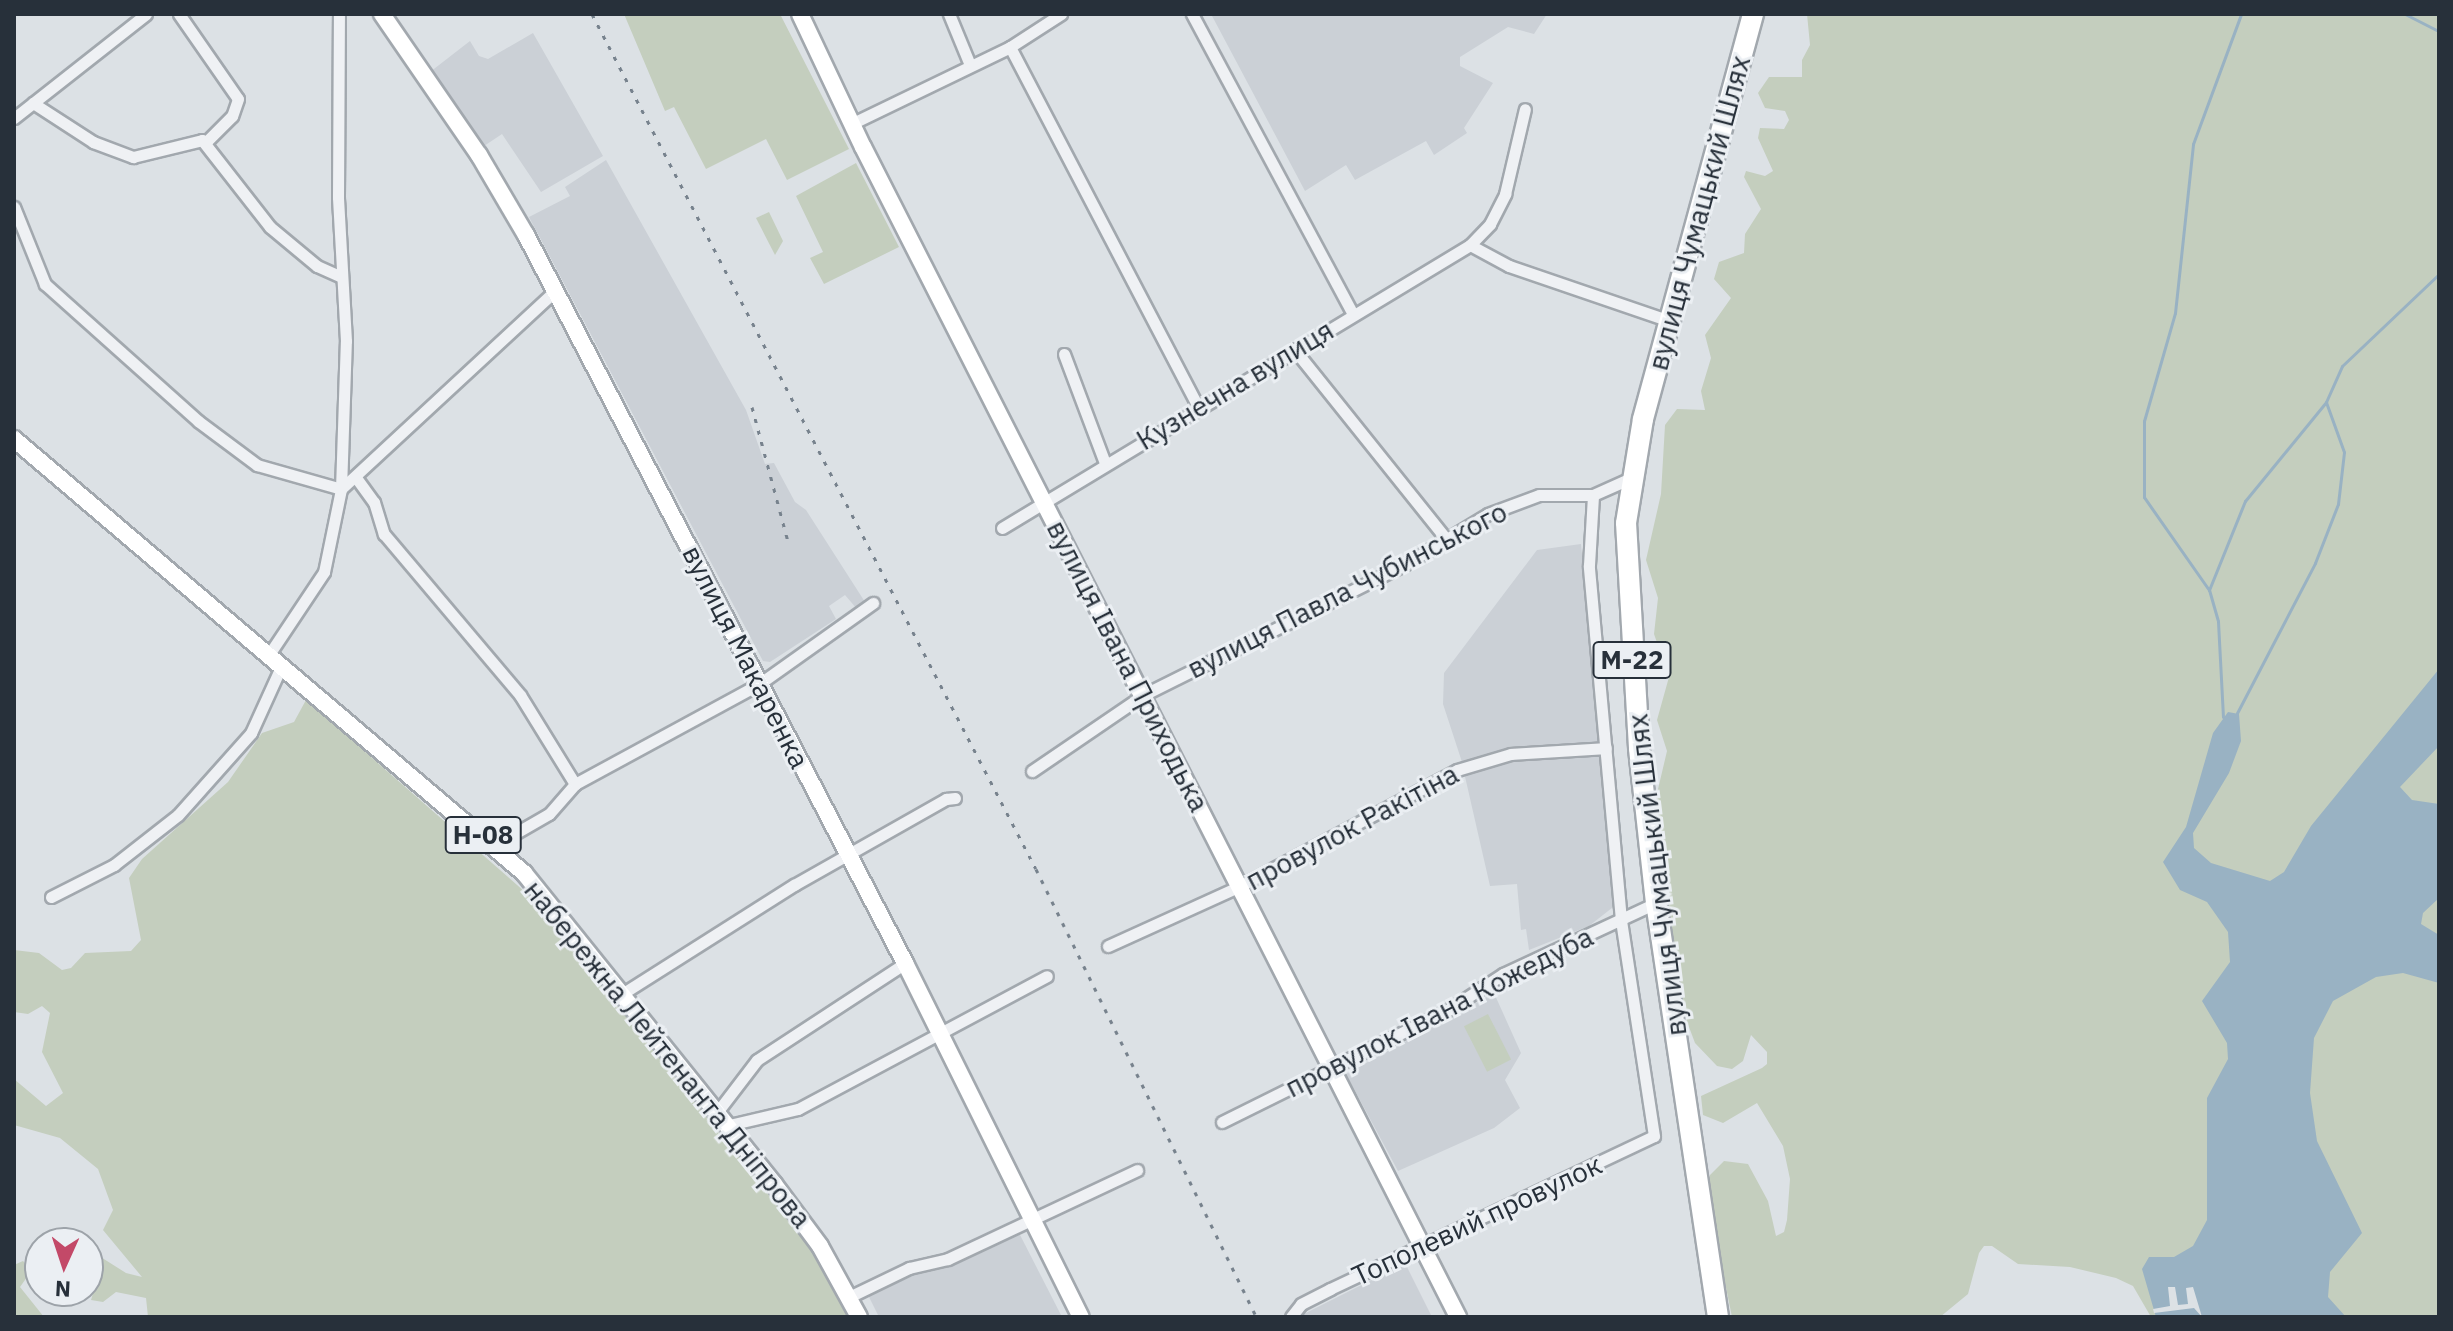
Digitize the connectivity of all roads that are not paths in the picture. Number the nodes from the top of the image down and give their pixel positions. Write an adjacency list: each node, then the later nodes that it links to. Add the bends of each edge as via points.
1 (146, 14): 13 (street)
2 (179, 14): 17 (street, via 238,99 232,116)
3 (339, 14): 20 (street)
4 (382, 14): 21 (main road, вулиця Макаренка, via 505,196)
5 (800, 14): 16 (main road, вулиця Івана Приходька)
6 (949, 14): 12 (street)
7 (1061, 14): 10 (street)
8 (1192, 14): 22 (street)
9 (1753, 14): 23 (highway, вулиця Чумацький Шлях / М-22)
10 (1040, 19): 11 (street)
11 (1010, 47): 12 (street); 26 (street)
12 (970, 65): 16 (street)
13 (33, 103): 15 (street); 17 (street, via 93,142 133,157 191,140)
14 (1525, 109): 19 (street, Кузнечна вулиця, via 1505,194 1490,224)
15 (14, 118)
16 (851, 124): 33 (main road, вулиця Івана Приходька)
17 (205, 143): 20 (street, via 270,227 317,266)
18 (14, 207): 31 (street, via 45,284 198,421 257,465)
19 (1470, 245): 22 (street, Кузнечна вулиця); 23 (street, via 1509,266)
20 (342, 277): 31 (street, via 346,405)
21 (555, 291): 29 (street); 38 (main road, вулиця Макаренка)
22 (1353, 314): 24 (street, Кузнечна вулиця)
23 (1670, 321): 30 (highway, вулиця Чумацький Шлях / М-22)
24 (1294, 349): 26 (street, Кузнечна вулиця); 35 (street)
25 (1064, 354): 28 (street)
26 (1198, 407): 28 (street, Кузнечна вулиця)
27 (14, 439): 37 (main road, набережна Лейтенанта Дніпрова / Н-08)
28 (1105, 463): 33 (street, Кузнечна вулиця)
29 (357, 479): 31 (street); 42 (street, via 374,502 384,534 520,695)
30 (1629, 479): 32 (street); 48 (highway, вулиця Чумацький Шлях / М-22, via 1625,569)
31 (341, 489): 37 (street, via 324,572)
32 (1593, 495): 35 (street, вулиця Павла Чубинського, via 1539,495 1513,503); 40 (street, via 1589,565)
33 (1045, 505): 34 (street, Кузнечна вулиця); 39 (main road, вулиця Івана Приходька)
34 (1002, 528)
35 (1448, 541): 39 (street, вулиця Павла Чубинського)
36 (873, 603): 38 (street)
37 (275, 661): 44 (main road, набережна Лейтенанта Дніпрова / Н-08); 47 (street, via 251,733 178,815 114,865)
38 (759, 684): 42 (street); 45 (main road, вулиця Макаренка)
39 (1145, 694): 41 (street, вулиця Павла Чубинського); 46 (main road, вулиця Івана Приходька)
40 (1606, 748): 46 (street, провулок Ракітіна, via 1511,754 1467,766); 49 (street)
41 (1032, 771)
42 (575, 784): 44 (street, via 549,814)
43 (955, 798): 45 (street)
44 (495, 845): 53 (main road, набережна Лейтенанта Дніпрова / Н-08)
45 (849, 856): 51 (main road, вулиця Макаренка); 53 (street)
46 (1240, 886): 50 (street, провулок Ракітіна); 55 (main road, вулиця Івана Приходька)
47 (51, 897)
48 (1656, 903): 49 (street, провулок Івана Кожедуба); 67 (highway, вулиця Чумацький Шлях / М-22)
49 (1621, 920): 55 (street, провулок Івана Кожедуба, via 1503,974 1448,1010); 61 (street, Тополевий провулок, via 1654,1136)
50 (1108, 946)
51 (905, 963): 54 (main road, вулиця Макаренка); 56 (street, via 757,1060)
52 (1047, 976): 54 (street)
53 (622, 994): 56 (main road, набережна Лейтенанта Дніпрова / Н-08)
54 (942, 1036): 58 (street, via 798,1109); 60 (main road, вулиця Макаренка)
55 (1333, 1066): 57 (street, провулок Івана Кожедуба); 61 (main road, вулиця Івана Приходька)
56 (718, 1111): 58 (main road, набережна Лейтенанта Дніпрова / Н-08)
57 (1222, 1122)
58 (729, 1125): 62 (main road, набережна Лейтенанта Дніпрова / Н-08, via 820,1246)
59 (1137, 1170): 60 (street)
60 (1030, 1219): 62 (street, via 948,1259 909,1268); 64 (main road, вулиця Макаренка)
61 (1423, 1246): 65 (street, Тополевий провулок, via 1301,1304); 66 (main road, вулиця Івана Приходька)
62 (849, 1297): 63 (main road, набережна Лейтенанта Дніпрова / Н-08)
63 (859, 1317)
64 (1081, 1317)
65 (1291, 1317)
66 (1458, 1317)
67 (1718, 1317)

